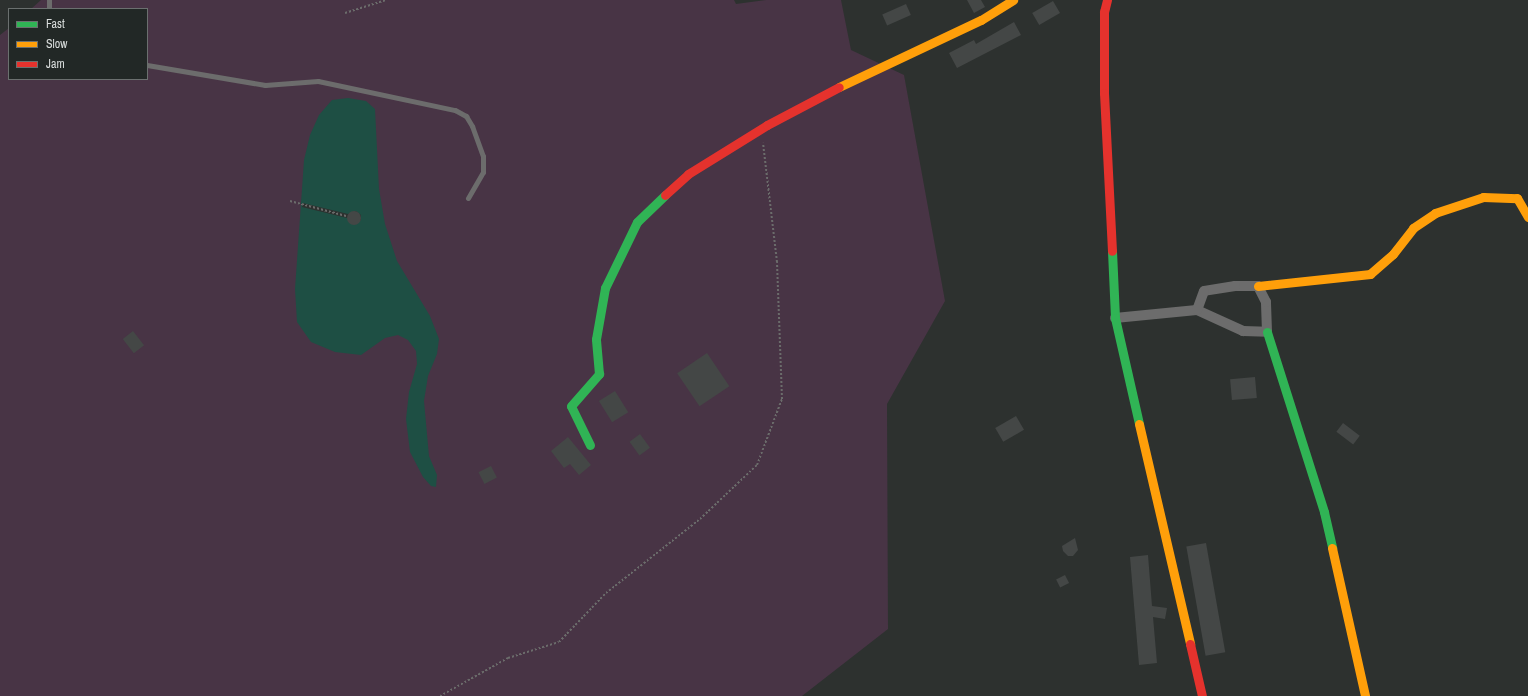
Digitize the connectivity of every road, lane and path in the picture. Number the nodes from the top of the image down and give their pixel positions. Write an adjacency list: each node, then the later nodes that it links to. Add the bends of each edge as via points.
1 (386, 0): 4 (path)
2 (1013, 0): 6 (street, via 981,20 842,85)
3 (1107, 0): 13 (street, via 1104,12 1104,93)
4 (345, 12)
5 (148, 65): 7 (lane, via 265,85 324,82 455,110 466,116 483,156 484,172)
6 (767, 125): 15 (street, via 688,174 637,222 605,288 596,339 598,374 571,406); 16 (path, via 762,145 777,262 782,399 757,465 700,519 606,593 559,642 508,658)
7 (468, 198)
8 (290, 201): 9 (path)
9 (346, 216)
10 (1528, 217): 11 (street, via 1517,198 1483,197 1435,213 1413,228 1393,254 1370,274)
11 (1258, 286): 12 (street, via 1234,286 1204,291); 14 (street, via 1266,302)
12 (1197, 310): 13 (street); 14 (street, via 1243,331)
13 (1115, 318): 17 (street)
14 (1267, 332): 18 (street, via 1324,512)
15 (590, 445)
16 (440, 696)
17 (1202, 696)
18 (1365, 696)

